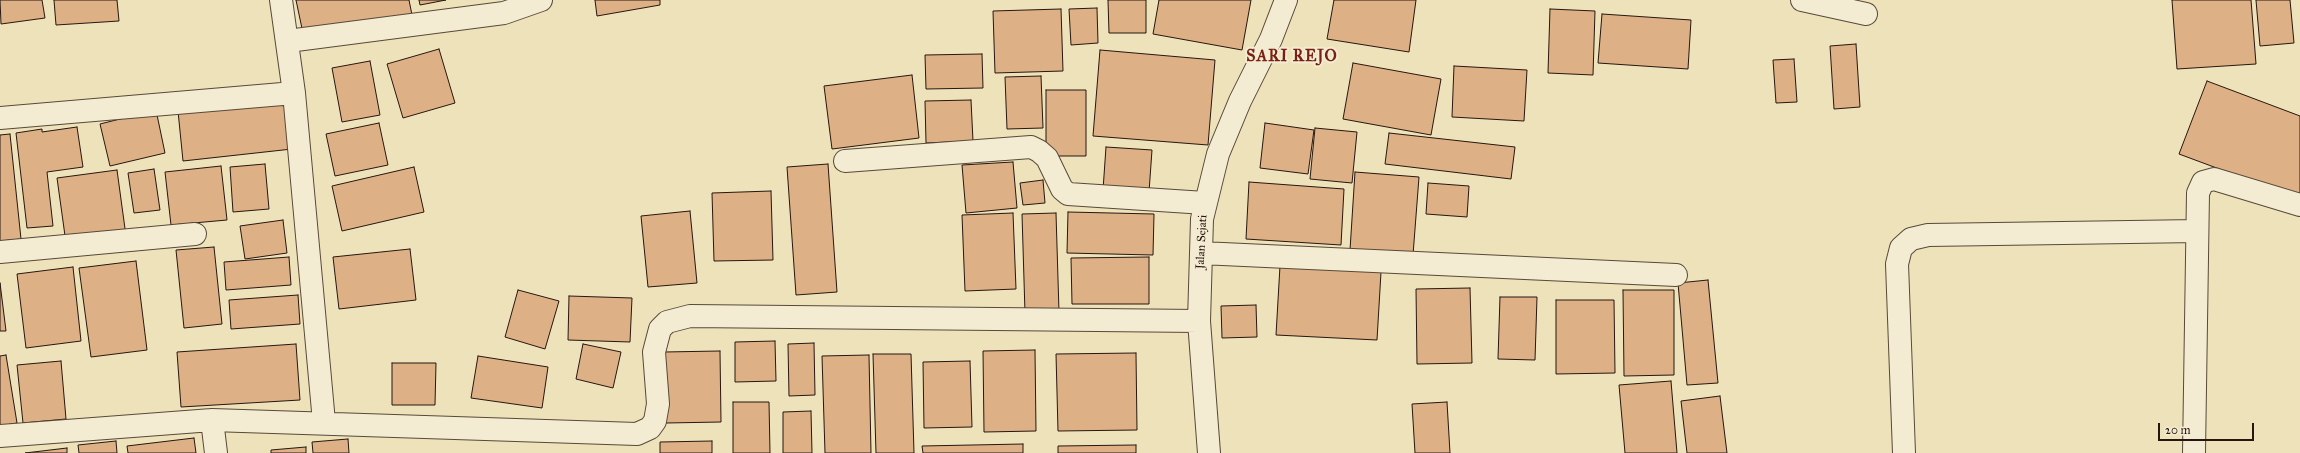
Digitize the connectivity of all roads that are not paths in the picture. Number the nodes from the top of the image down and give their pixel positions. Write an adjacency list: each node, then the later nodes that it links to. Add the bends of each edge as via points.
1 (282, 0): 6 (street)
2 (541, 0): 6 (street, via 504,13)
3 (1286, 0): 10 (street, Jalan Sejati, via 1271,39 1240,101 1218,154)
4 (1802, 0): 5 (street)
5 (1866, 14)
6 (288, 41): 7 (street)
7 (294, 93): 8 (street); 19 (street)
8 (0, 118)
9 (844, 161): 10 (street, via 1031,147 1047,158 1062,189 1068,194)
10 (1205, 203): 15 (street, Jalan Sejati)
11 (2300, 205): 12 (street, via 2214,179 2203,182 2198,193)
12 (2197, 231): 23 (street, via 1928,235 1911,239 1901,248 1897,264); 24 (street)
13 (195, 234): 14 (street)
14 (0, 252)
15 (1201, 253): 16 (street); 17 (street, Jalan Sejati)
16 (1676, 275)
17 (1200, 321): 19 (street, via 690,316 667,322 660,329 654,352 658,404 655,421 650,428 637,434); 22 (street, Jalan Sejati)
18 (212, 420): 19 (street); 20 (street); 21 (street)
19 (324, 422)
20 (0, 436)
21 (216, 453)
22 (1209, 453)
23 (1904, 453)
24 (2194, 453)

